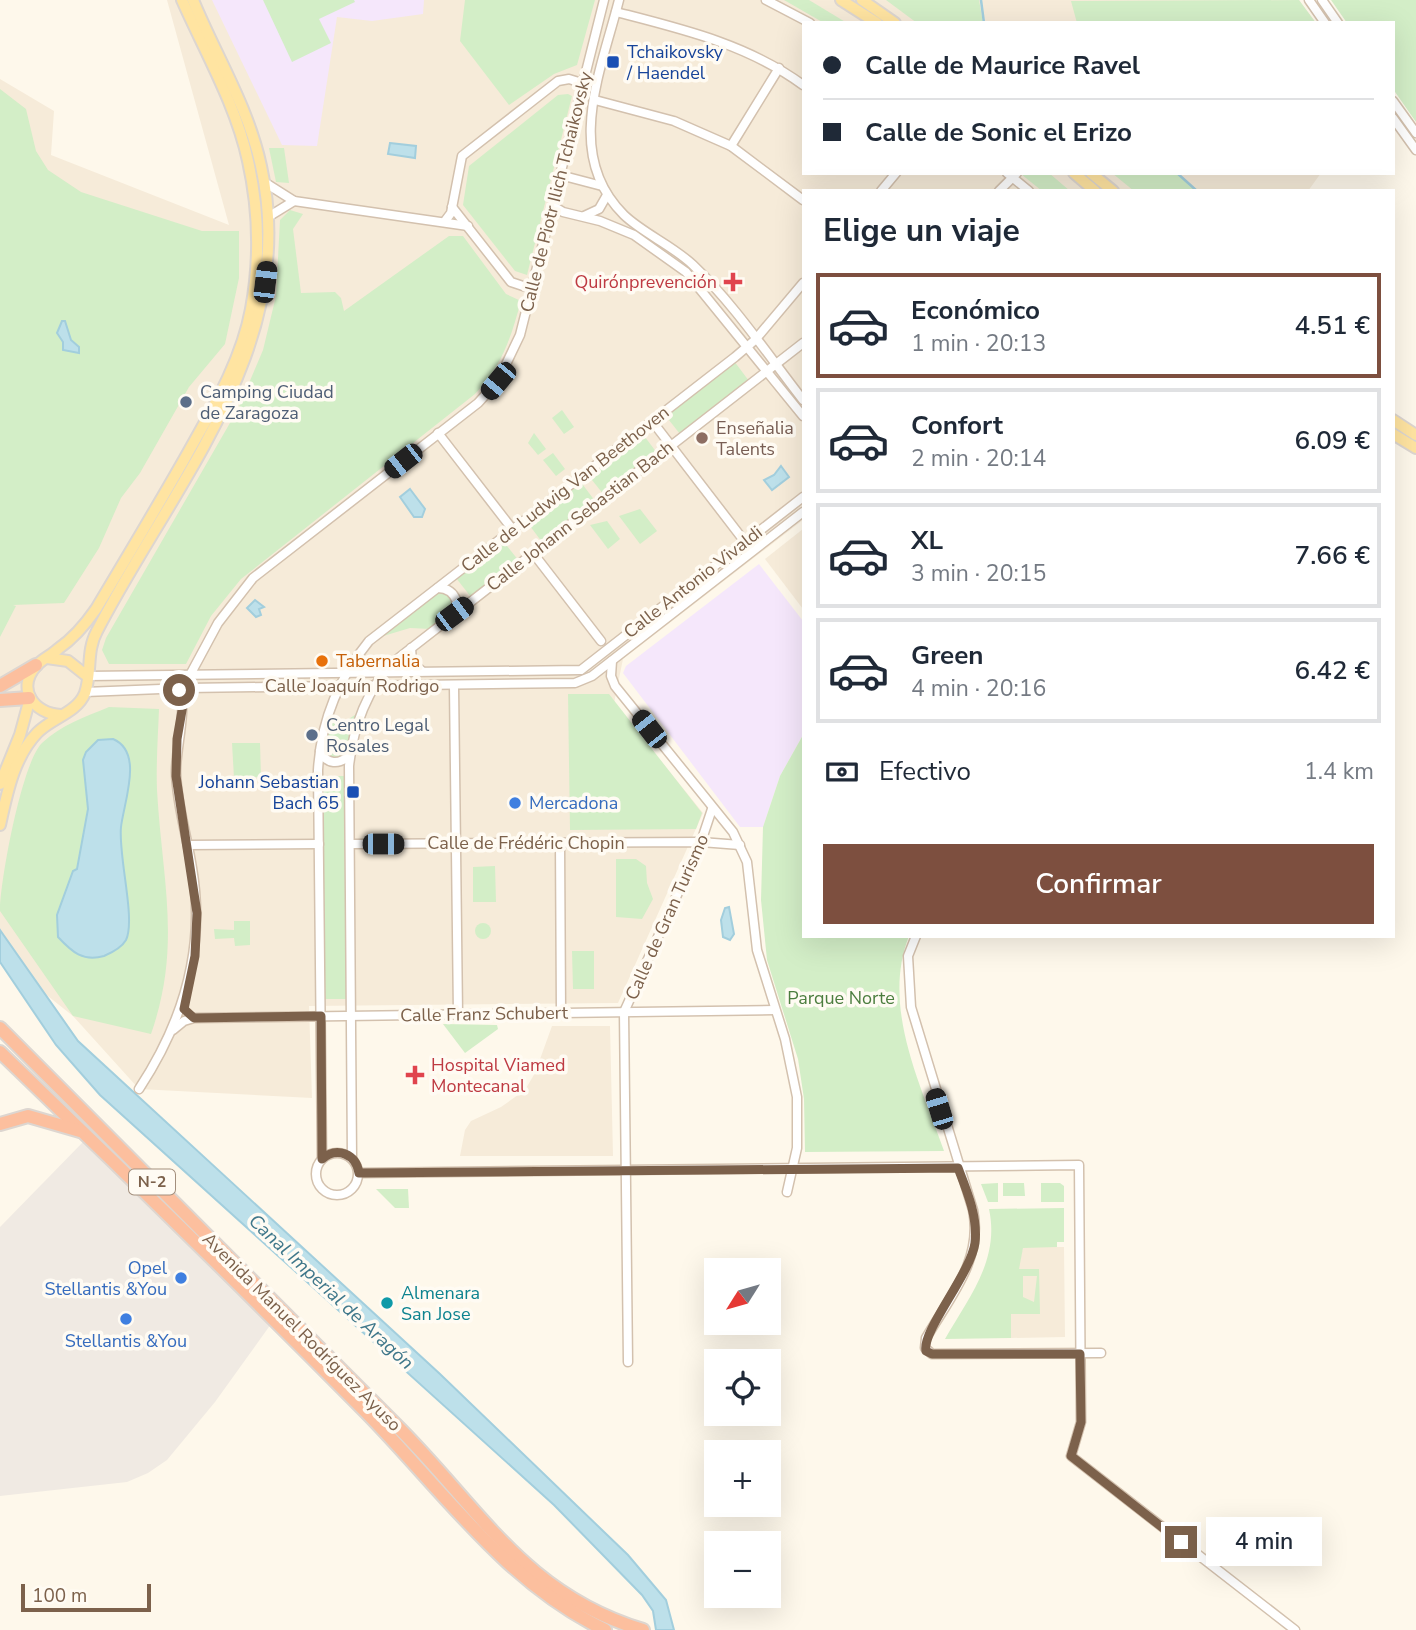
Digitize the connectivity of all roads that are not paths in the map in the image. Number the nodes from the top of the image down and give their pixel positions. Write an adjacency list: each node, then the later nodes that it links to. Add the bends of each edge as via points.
1 (182, 0): 71 (main road, via 230,105 248,159 257,217 251,311 219,396 125,562 82,629)
2 (193, 0): 30 (main road, via 247,117)
3 (604, 0): 17 (street, Calle de Piotr Ilich Tchaikovsky)
4 (619, 0): 10 (street, Calle de Piotr Ilich Tchaikovsky)
5 (766, 0): 11 (street)
6 (841, 0): 12 (main road)
7 (862, 0): 13 (main road)
8 (1309, 0): 14 (street)
9 (1322, 0): 15 (street)
10 (616, 12): 16 (street, via 709,36); 19 (street, Calle de Piotr Ilich Tchaikovsky)
11 (806, 21)
12 (874, 21)
13 (892, 21)
14 (1324, 21)
15 (1337, 21)
16 (779, 68): 18 (street); 23 (street)
17 (582, 83): 25 (street, Calle de Piotr Ilich Tchaikovsky); 41 (street, via 558,81 462,156)
18 (802, 84)
19 (595, 100): 23 (street, via 674,121); 31 (street, Calle de Piotr Ilich Tchaikovsky, via 590,148)
20 (1395, 104): 22 (street)
21 (1395, 121): 24 (street)
22 (1416, 133)
23 (731, 146): 38 (street)
24 (1416, 150)
25 (560, 175): 31 (street); 40 (street, Calle de Piotr Ilich Tchaikovsky)
26 (894, 175): 32 (street)
27 (1012, 175): 33 (street); 34 (street)
28 (1076, 175): 35 (main road)
29 (1093, 175): 36 (main road)
30 (264, 182): 39 (street); 43 (main road)
31 (602, 186): 37 (street)
32 (883, 189)
33 (1001, 189)
34 (1027, 189)
35 (1093, 189)
36 (1111, 189)
37 (607, 195): 42 (street, via 599,209); 48 (street, via 630,220 699,271)
38 (802, 199)
39 (295, 201): 43 (street); 44 (street)
40 (553, 206): 42 (street); 47 (street, Calle de Piotr Ilich Tchaikovsky)
41 (452, 207): 44 (street); 45 (street)
42 (584, 216): 50 (street, via 634,235 686,272)
43 (268, 217): 77 (main road, via 261,311 235,388 97,631)
44 (446, 221): 45 (street)
45 (468, 226): 47 (street, via 511,282)
46 (802, 284): 48 (street, Calle de Ludwig Van Beethoven)
47 (532, 289): 56 (street, Calle de Piotr Ilich Tchaikovsky, via 514,353 498,381)
48 (755, 340): 50 (street, Calle de Ludwig Van Beethoven); 51 (street)
49 (802, 344): 51 (street, Calle Johann Sebastian Bach)
50 (748, 347): 51 (street); 54 (street, Calle de Ludwig Van Beethoven)
51 (772, 368): 52 (street); 53 (street); 59 (street, Calle Johann Sebastian Bach)
52 (802, 399)
53 (802, 414)
54 (652, 421): 59 (street); 63 (street, Calle de Ludwig Van Beethoven)
55 (1395, 422): 58 (main road)
56 (438, 433): 63 (street); 76 (street, Calle de Piotr Ilich Tchaikovsky, via 253,578 218,622)
57 (1395, 435): 60 (main road)
58 (1416, 435)
59 (671, 446): 64 (street); 65 (street, Calle Johann Sebastian Bach)
60 (1416, 448)
61 (802, 497): 64 (street, Calle Antonio Vivaldi)
62 (802, 513): 70 (street, Calle Joaquín Rodrigo)
63 (513, 530): 66 (street, Calle de Ludwig Van Beethoven)
64 (745, 541): 72 (street, Calle Antonio Vivaldi)
65 (533, 553): 67 (street, Calle Johann Sebastian Bach); 68 (street)
66 (438, 588): 67 (street, via 450,591 456,599); 74 (street, Calle de Ludwig Van Beethoven, via 369,641)
67 (454, 614): 69 (street, Calle Johann Sebastian Bach)
68 (601, 641)
69 (411, 648): 73 (street, Calle Joaquín Rodrigo, via 412,662); 75 (street, Calle Johann Sebastian Bach)
70 (612, 661): 80 (street, Calle Joaquín Rodrigo, via 575,683); 90 (street, via 615,686)
71 (42, 662): 77 (main road, via 68,661); 81 (highway); 85 (main road, via 29,680)
72 (584, 668): 73 (street, Calle Joaquín Rodrigo)
73 (422, 671): 75 (street, Calle Joaquín Rodrigo)
74 (346, 674): 75 (street, Calle Joaquín Rodrigo); 76 (street, Calle Joaquín Rodrigo); 79 (street, Calle de Ludwig Van Beethoven)
75 (383, 674): 78 (street, Calle Johann Sebastian Bach)
76 (190, 675): 77 (street, Calle Joaquín Rodrigo)
77 (87, 676): 83 (main road)
78 (376, 685): 79 (street, Calle Joaquín Rodrigo); 80 (street, Calle Joaquín Rodrigo); 88 (street, Calle Johann Sebastian Bach, via 356,726)
79 (340, 686): 82 (street, Calle Joaquín Rodrigo); 87 (street, Calle de Ludwig Van Beethoven)
80 (454, 686): 96 (street)
81 (0, 687)
82 (179, 690): 83 (street, Calle Joaquín Rodrigo); 97 (street, via 184,699 176,776)
83 (85, 692): 86 (main road)
84 (0, 699): 85 (highway)
85 (26, 700): 86 (main road); 89 (main road, via 20,735)
86 (61, 715): 91 (main road, via 32,740 19,761)
87 (320, 751): 88 (street, via 333,763); 94 (street, Calle de Ludwig Van Beethoven)
88 (350, 755): 95 (street, Calle Johann Sebastian Bach)
89 (0, 785)
90 (712, 809): 92 (street, Calle de Gran Turismo); 98 (street)
91 (0, 825)
92 (701, 842): 93 (street, Calle de Frédéric Chopin); 98 (street, Calle de Frédéric Chopin); 102 (street, Calle de Gran Turismo)
93 (560, 843): 96 (street, Calle de Frédéric Chopin); 103 (street)
94 (319, 844): 97 (street); 105 (street, Calle de Ludwig Van Beethoven)
95 (350, 844): 96 (street, Calle de Frédéric Chopin); 106 (street, Calle Johann Sebastian Bach)
96 (455, 844): 104 (street)
97 (188, 845): 100 (street, via 197,923)
98 (740, 845): 101 (street, via 747,862 757,950)
99 (915, 938): 116 (street, via 908,956 911,1007)
100 (184, 1003): 107 (street); 109 (street)
101 (774, 1010): 102 (street, Calle Franz Schubert); 117 (street, via 788,1049 797,1097)
102 (624, 1012): 103 (street, Calle Franz Schubert); 118 (street, Calle de Gran Turismo)
103 (561, 1013): 104 (street, Calle Franz Schubert)
104 (458, 1014): 106 (street, Calle Franz Schubert)
105 (321, 1016): 106 (street, Calle Franz Schubert); 107 (street, Calle Franz Schubert); 115 (street, Calle de Ludwig Van Beethoven)
106 (352, 1016): 114 (street, Calle Johann Sebastian Bach)
107 (190, 1017): 109 (street, Calle Franz Schubert)
108 (0, 1028): 125 (highway, Avenida Manuel Rodríguez Ayuso / N-2, via 398,1427 519,1560 556,1590)
109 (173, 1030): 111 (street)
110 (0, 1052): 113 (highway, Avenida Manuel Rodríguez Ayuso / N-2)
111 (139, 1089)
112 (0, 1124): 113 (highway, via 17,1117 38,1117)
113 (84, 1132): 124 (highway, Avenida Manuel Rodríguez Ayuso / N-2, via 366,1412 519,1576 578,1617)
114 (352, 1158): 115 (street, via 337,1152); 119 (street)
115 (322, 1159): 119 (street, via 317,1179 331,1194 351,1191)
116 (958, 1168): 117 (street); 122 (street, via 1079,1165); 122 (street, via 974,1216 975,1246 967,1270 926,1338 925,1348 932,1354)
117 (794, 1169): 118 (street); 120 (street)
118 (626, 1170): 119 (street); 123 (street, Calle de Gran Turismo)
119 (359, 1173)
120 (788, 1192)
121 (1101, 1353): 122 (street)
122 (1080, 1354): 126 (street, via 1081,1422 1071,1456)
123 (628, 1362)
124 (606, 1630)
125 (643, 1630)
126 (1294, 1630)

